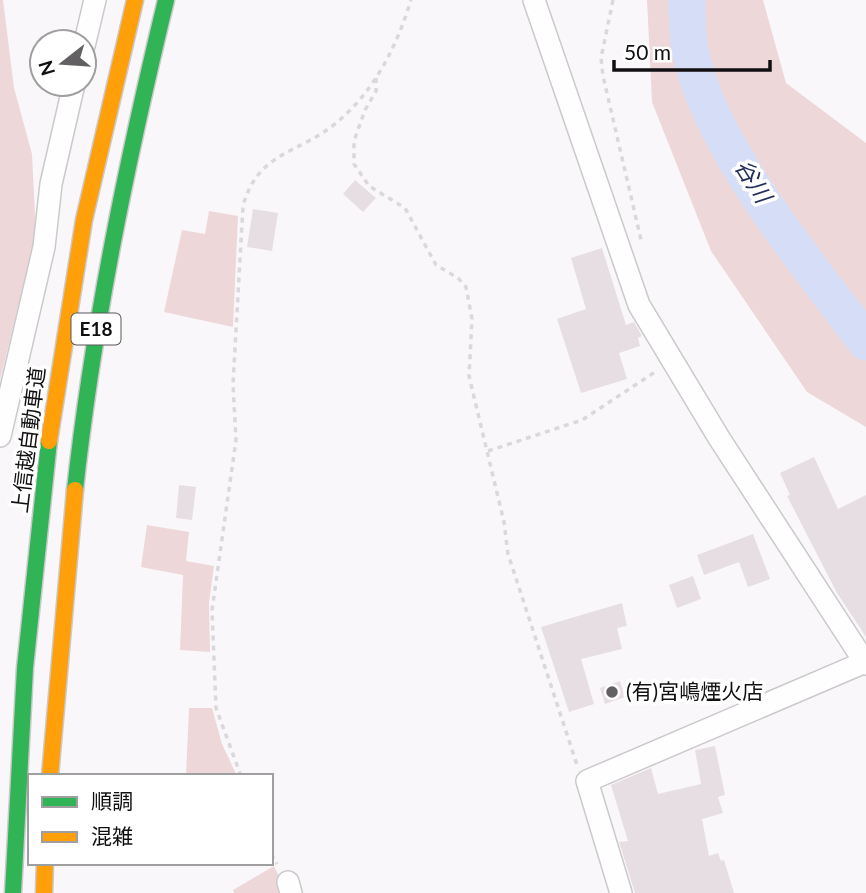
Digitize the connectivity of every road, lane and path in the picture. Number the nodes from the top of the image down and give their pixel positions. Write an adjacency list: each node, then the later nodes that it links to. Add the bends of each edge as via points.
1 (95, 0): 7 (street)
2 (135, 0): 12 (highway, 上信越自動車道 / E18, via 82,227)
3 (166, 0): 17 (highway, E18, via 143,89 93,345)
4 (411, 0): 8 (path)
5 (534, 0): 11 (street, via 639,305)
6 (613, 0): 10 (path, via 601,58 603,76)
7 (88, 28)
8 (376, 78): 14 (path, via 376,91 354,141 354,164 369,186 405,208 436,265 466,287 472,319 469,376); 20 (path, via 338,122 260,172 243,206 233,384 236,440 212,610 216,708)
9 (71, 98): 13 (street, via 51,184 44,247)
10 (643, 250)
11 (672, 362): 14 (path, via 582,420); 16 (street)
12 (51, 429): 15 (highway); 23 (highway, 上信越自動車道 / E18, via 34,570)
13 (0, 436)
14 (488, 451): 21 (path, via 508,554 580,774)
15 (19, 556)
16 (866, 663): 21 (street)
17 (54, 696): 18 (highway, E18); 19 (highway)
18 (50, 774)
19 (59, 774)
20 (240, 774)
21 (587, 781): 25 (street)
22 (45, 865): 24 (highway)
23 (13, 893)
24 (44, 893)
25 (621, 893)

